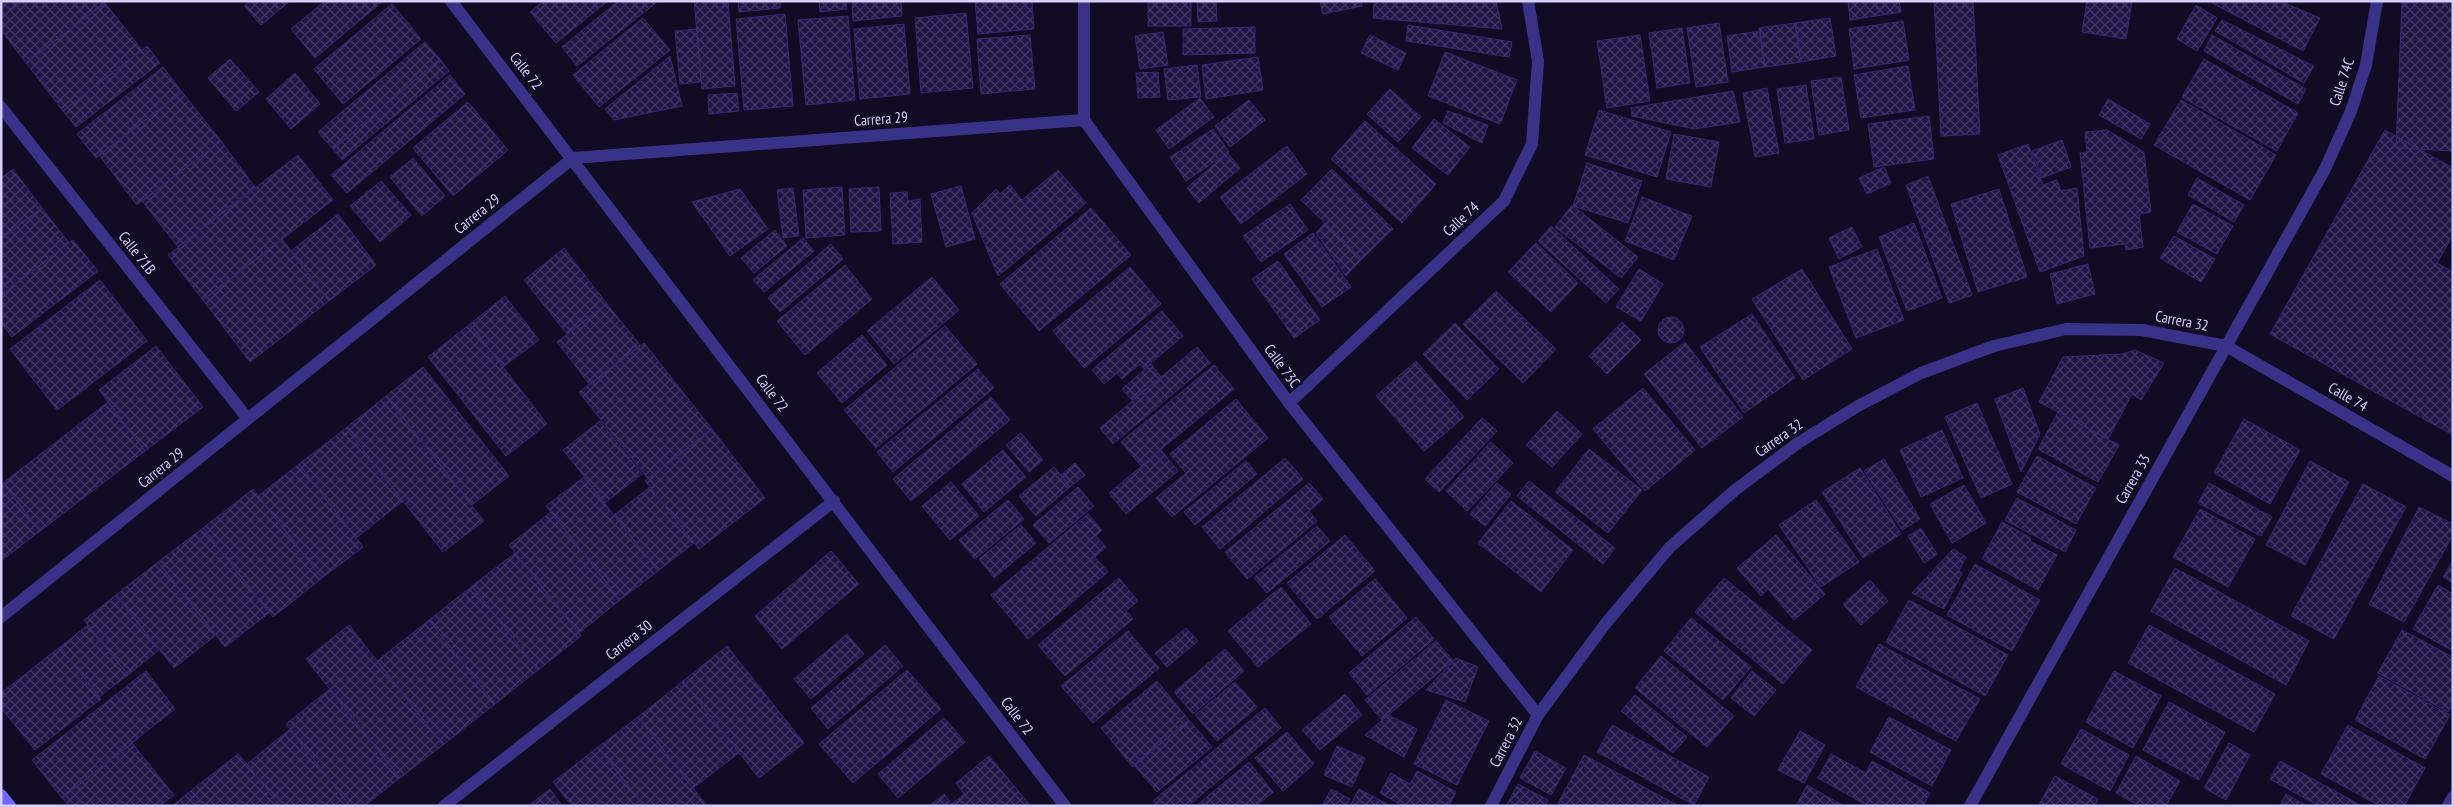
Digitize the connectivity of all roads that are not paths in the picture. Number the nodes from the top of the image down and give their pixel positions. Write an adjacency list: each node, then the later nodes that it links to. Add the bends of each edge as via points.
1 (452, 1): 7 (street, Calle 72)
2 (1084, 1): 6 (street)
3 (1528, 1): 10 (street, Calle 74, via 1538,61 1532,144 1504,201)
4 (2377, 1): 8 (street, Calle 74C, via 2366,65 2351,111)
5 (1, 107): 11 (street, Calle 71B)
6 (1084, 120): 7 (street, Carrera 29); 10 (street, Calle 73C)
7 (573, 158): 11 (street, Carrera 29); 13 (street, Calle 72)
8 (2325, 169): 9 (street, Carrera 33)
9 (2226, 346): 12 (street, Calle 74); 15 (street, Carrera 32, via 2142,330 2066,329 1994,346 1921,373 1858,406 1735,490 1670,547 1606,623); 22 (street, Carrera 33)
10 (1289, 403): 15 (street, Calle 73C)
11 (248, 419): 14 (street, Carrera 29)
12 (2453, 476)
13 (834, 501): 19 (street, Carrera 30); 20 (street, Calle 72)
14 (1, 618)
15 (1538, 715): 21 (street, Carrera 32)
16 (1, 795): 18 (main road)
17 (2453, 797): 23 (street)
18 (10, 806)
19 (444, 806)
20 (1064, 806)
21 (1491, 806)
22 (1970, 806)
23 (2448, 806)

